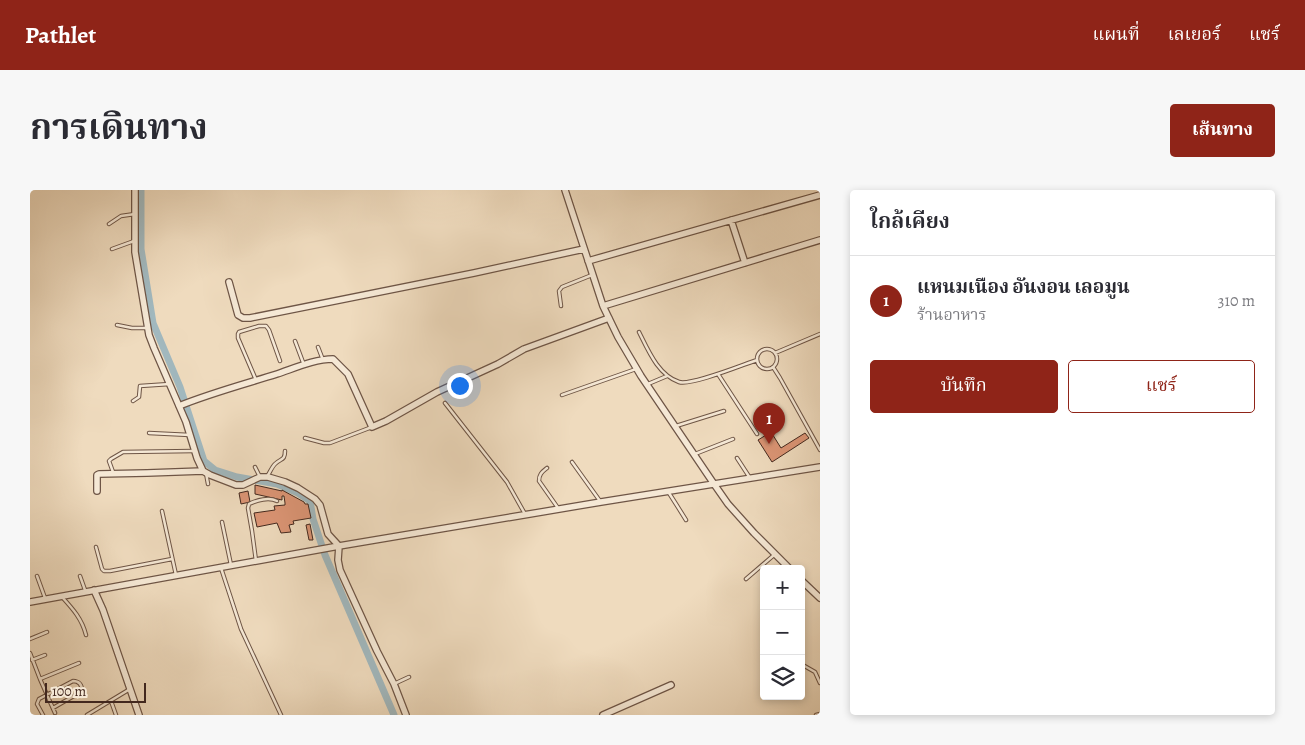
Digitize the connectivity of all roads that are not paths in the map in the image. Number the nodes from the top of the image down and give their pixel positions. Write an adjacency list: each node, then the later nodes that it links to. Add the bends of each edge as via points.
1 (135, 190): 4 (street)
2 (565, 190): 10 (street)
3 (820, 195): 5 (street)
4 (135, 214): 6 (lane, via 121,216); 7 (street)
5 (731, 220): 11 (street); 12 (street)
6 (109, 224)
7 (135, 240): 9 (lane); 19 (street)
8 (820, 240): 12 (street)
9 (112, 249)
10 (584, 249): 11 (street); 14 (street, via 250,318 238,315)
11 (588, 261): 13 (street)
12 (745, 263): 16 (street)
13 (592, 274): 15 (lane, via 562,287 559,291); 16 (street)
14 (229, 282)
15 (562, 306)
16 (603, 306): 17 (street)
17 (609, 318): 30 (street); 41 (street, via 524,349)
18 (117, 325): 19 (lane)
19 (148, 328): 34 (street)
20 (639, 332): 32 (lane, via 650,355)
21 (820, 334): 24 (lane)
22 (294, 341): 28 (lane)
23 (318, 348): 25 (lane)
24 (775, 353): 26 (lane, via 763,350); 29 (lane, via 777,360)
25 (323, 360): 28 (street); 41 (street, via 333,359 348,374)
26 (757, 360): 29 (lane, via 761,368); 31 (lane)
27 (280, 361): 33 (lane, via 266,326 239,332 238,338)
28 (304, 365): 33 (street)
29 (773, 367): 49 (lane)
30 (636, 368): 35 (street); 36 (lane)
31 (718, 374): 32 (lane, via 681,383); 44 (lane)
32 (667, 376): 35 (lane)
33 (256, 380): 39 (street)
34 (170, 384): 37 (lane, via 140,386 139,398); 39 (street)
35 (647, 384): 42 (street)
36 (562, 395)
37 (133, 401)
38 (445, 403): 70 (lane, via 507,482)
39 (181, 405): 45 (street)
40 (724, 410): 42 (lane)
41 (372, 427): 46 (lane, via 330,443)
42 (675, 427): 51 (street)
43 (149, 433): 45 (lane)
44 (757, 434)
45 (190, 435): 50 (street)
46 (305, 438)
47 (733, 439): 51 (lane)
48 (284, 450): 59 (lane, via 285,455 273,466)
49 (820, 450)
50 (195, 451): 57 (street); 58 (lane, via 123,452 109,461)
51 (694, 455): 63 (street)
52 (737, 458): 61 (lane)
53 (572, 462): 67 (lane)
54 (255, 467): 60 (lane)
55 (820, 467): 61 (street)
56 (547, 468): 68 (lane, via 541,472 539,481)
57 (204, 471): 58 (street); 60 (street, via 236,485); 62 (lane)
58 (114, 474): 64 (street, via 97,474)
59 (268, 477): 60 (street); 73 (street, via 298,488 315,499 320,505 328,534)
60 (257, 478)
61 (750, 478): 63 (street)
62 (208, 484)
63 (714, 484): 65 (street); 75 (street)
64 (97, 491)
65 (669, 491): 67 (street); 71 (lane)
66 (277, 500): 77 (lane, via 249,504)
67 (601, 502): 68 (street)
68 (558, 510): 70 (street)
69 (162, 511): 76 (lane)
70 (526, 515): 73 (street)
71 (686, 520)
72 (222, 522): 78 (lane)
73 (339, 546): 77 (street); 103 (street, via 340,570)
74 (96, 547): 76 (lane, via 104,571)
75 (775, 554): 79 (street); 84 (lane)
76 (172, 559): 81 (lane)
77 (256, 561): 78 (street)
78 (231, 565): 80 (street)
79 (786, 565)
80 (221, 567): 81 (street); 116 (lane, via 241,629)
81 (176, 575): 86 (street)
82 (37, 576): 90 (lane)
83 (80, 576): 87 (lane)
84 (746, 579)
85 (805, 584): 89 (street)
86 (94, 590): 87 (street); 105 (street)
87 (86, 592): 88 (street)
88 (62, 596): 90 (street); 93 (lane, via 79,617)
89 (820, 598)
90 (45, 599): 91 (street)
91 (30, 602)
92 (47, 632): 94 (lane)
93 (86, 635)
94 (30, 639)
95 (30, 653): 97 (lane)
96 (45, 655): 97 (lane)
97 (32, 660): 101 (lane)
98 (79, 663): 101 (lane)
99 (805, 666): 102 (lane, via 815,672)
100 (409, 677): 103 (lane)
101 (40, 679): 106 (lane)
102 (820, 683)
103 (394, 684): 117 (street)
104 (671, 684): 109 (street)
105 (130, 689): 107 (lane); 115 (street)
106 (47, 695): 108 (lane); 108 (lane, via 76,681 82,687 82,691); 112 (lane, via 37,704)
107 (111, 701): 113 (lane); 114 (lane)
108 (53, 708): 110 (lane)
109 (617, 712): 118 (street)
110 (55, 713)
111 (820, 714): 119 (lane)
112 (43, 715)
113 (87, 715)
114 (116, 715)
115 (139, 715)
116 (281, 715)
117 (406, 715)
118 (603, 715)
119 (816, 715)

